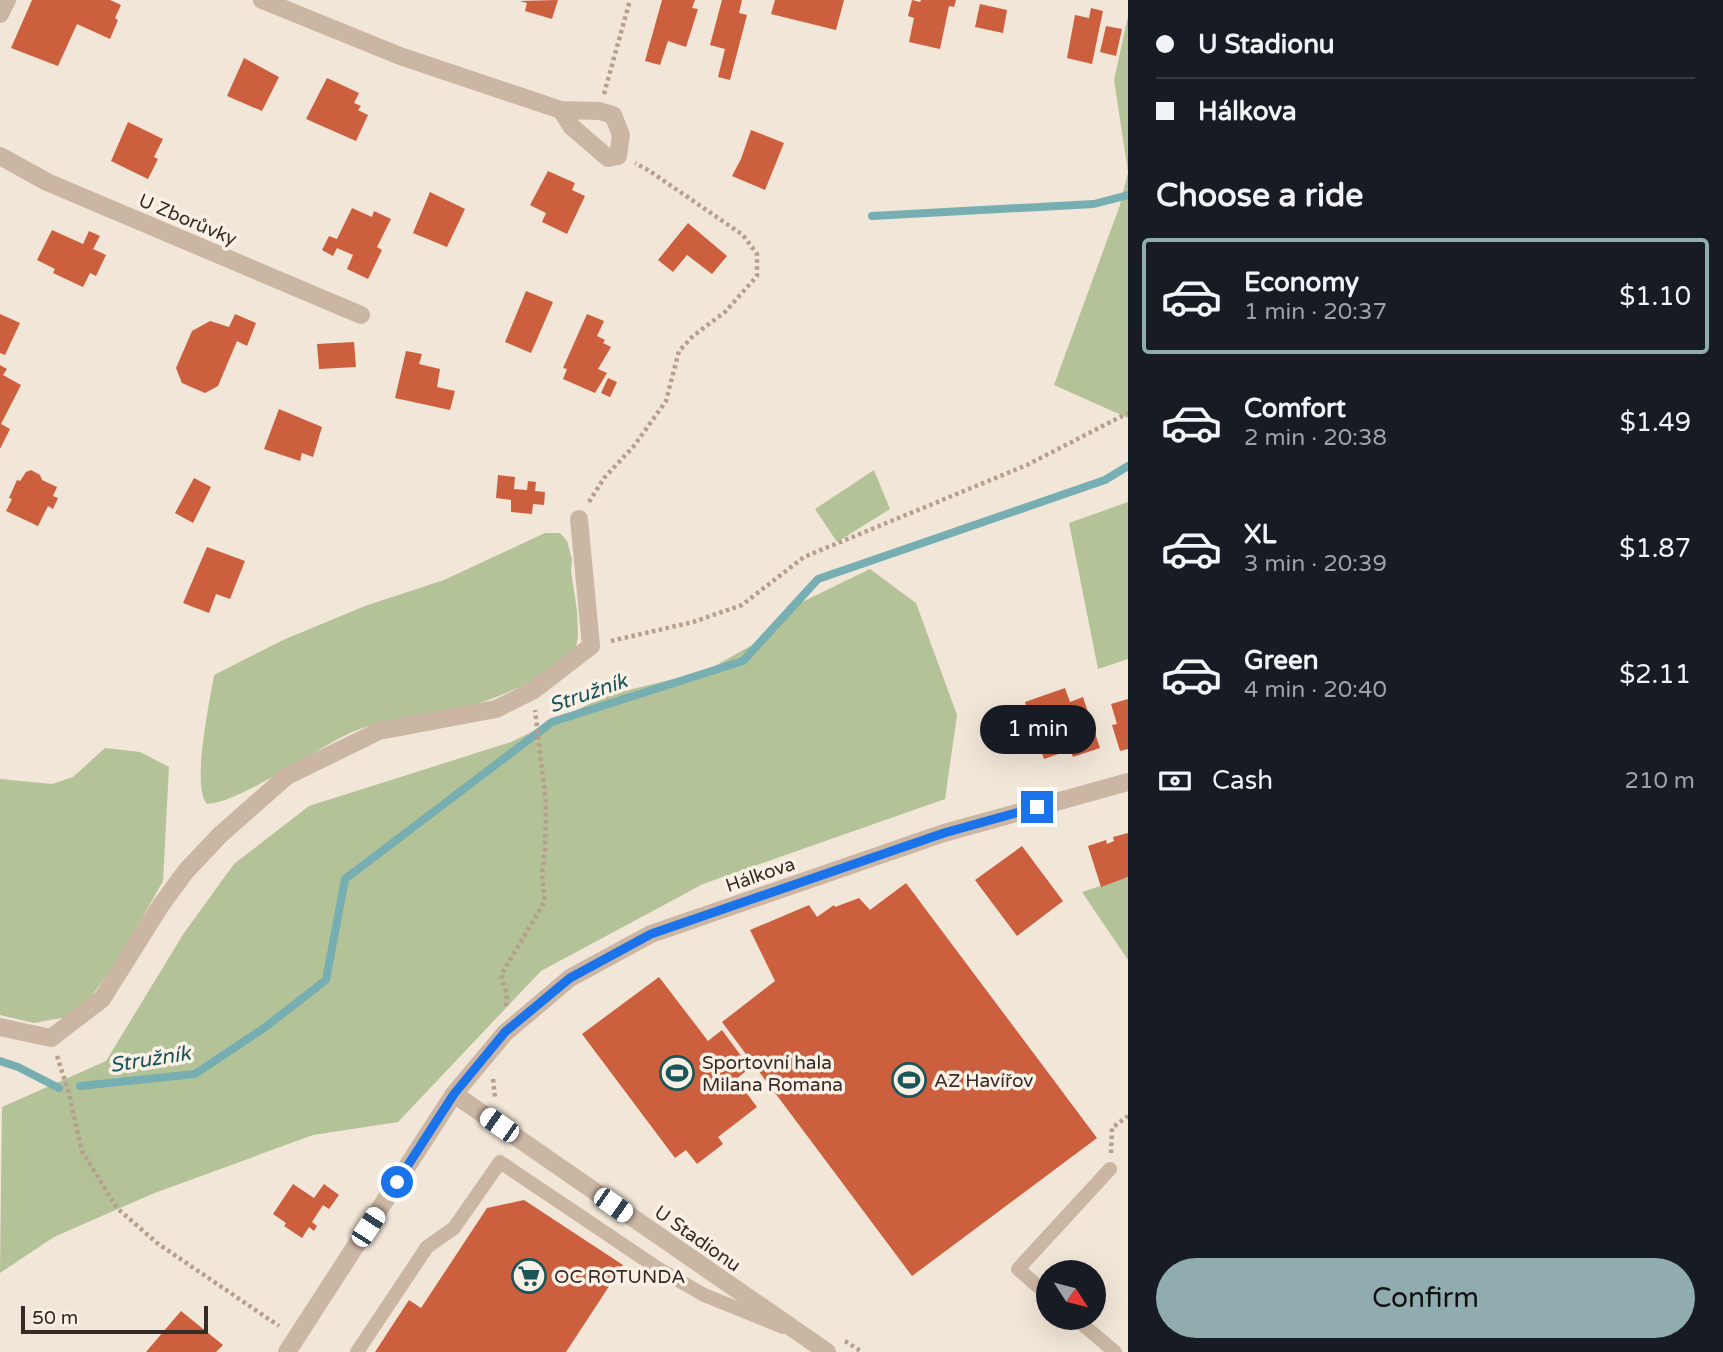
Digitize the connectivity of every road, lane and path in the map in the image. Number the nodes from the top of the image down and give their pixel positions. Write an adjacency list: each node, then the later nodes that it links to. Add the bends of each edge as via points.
1 (7, 0): 4 (street)
2 (262, 0): 5 (street, via 400,55)
3 (630, 0): 6 (path)
4 (0, 14)
5 (561, 110): 6 (street); 8 (street, via 572,127 608,158)
6 (600, 111): 8 (street, via 612,115 621,135)
7 (0, 156): 9 (street, U Zborůvky, via 47,182)
8 (618, 156): 11 (path, via 648,170 743,235 757,254 757,276 725,312 679,351 666,401 604,478)
9 (362, 315)
10 (1128, 413): 12 (path, via 1027,465 804,557 742,605)
11 (579, 519): 12 (street)
12 (592, 646): 17 (street, via 534,690 496,709 379,731 287,776 186,871 102,999)
13 (537, 725): 16 (path, via 546,803 545,901 501,975 507,995)
14 (1128, 782): 16 (street, Hálkova, via 944,833 651,934 570,978)
15 (0, 1027): 17 (street)
16 (505, 1032): 18 (street, Hálkova)
17 (51, 1038): 24 (path, via 82,1151 117,1208)
18 (454, 1094): 23 (street, U Stadionu); 24 (street)
19 (1128, 1116): 20 (path, via 1112,1128)
20 (1110, 1169): 21 (lane, via 1018,1269)
21 (1036, 1285)
22 (1089, 1330): 27 (lane)
23 (795, 1332): 25 (lane, via 704,1295 500,1162 454,1228 427,1247); 26 (street, U Stadionu)
24 (292, 1345)
25 (357, 1352)
26 (827, 1352)
27 (1115, 1352)

